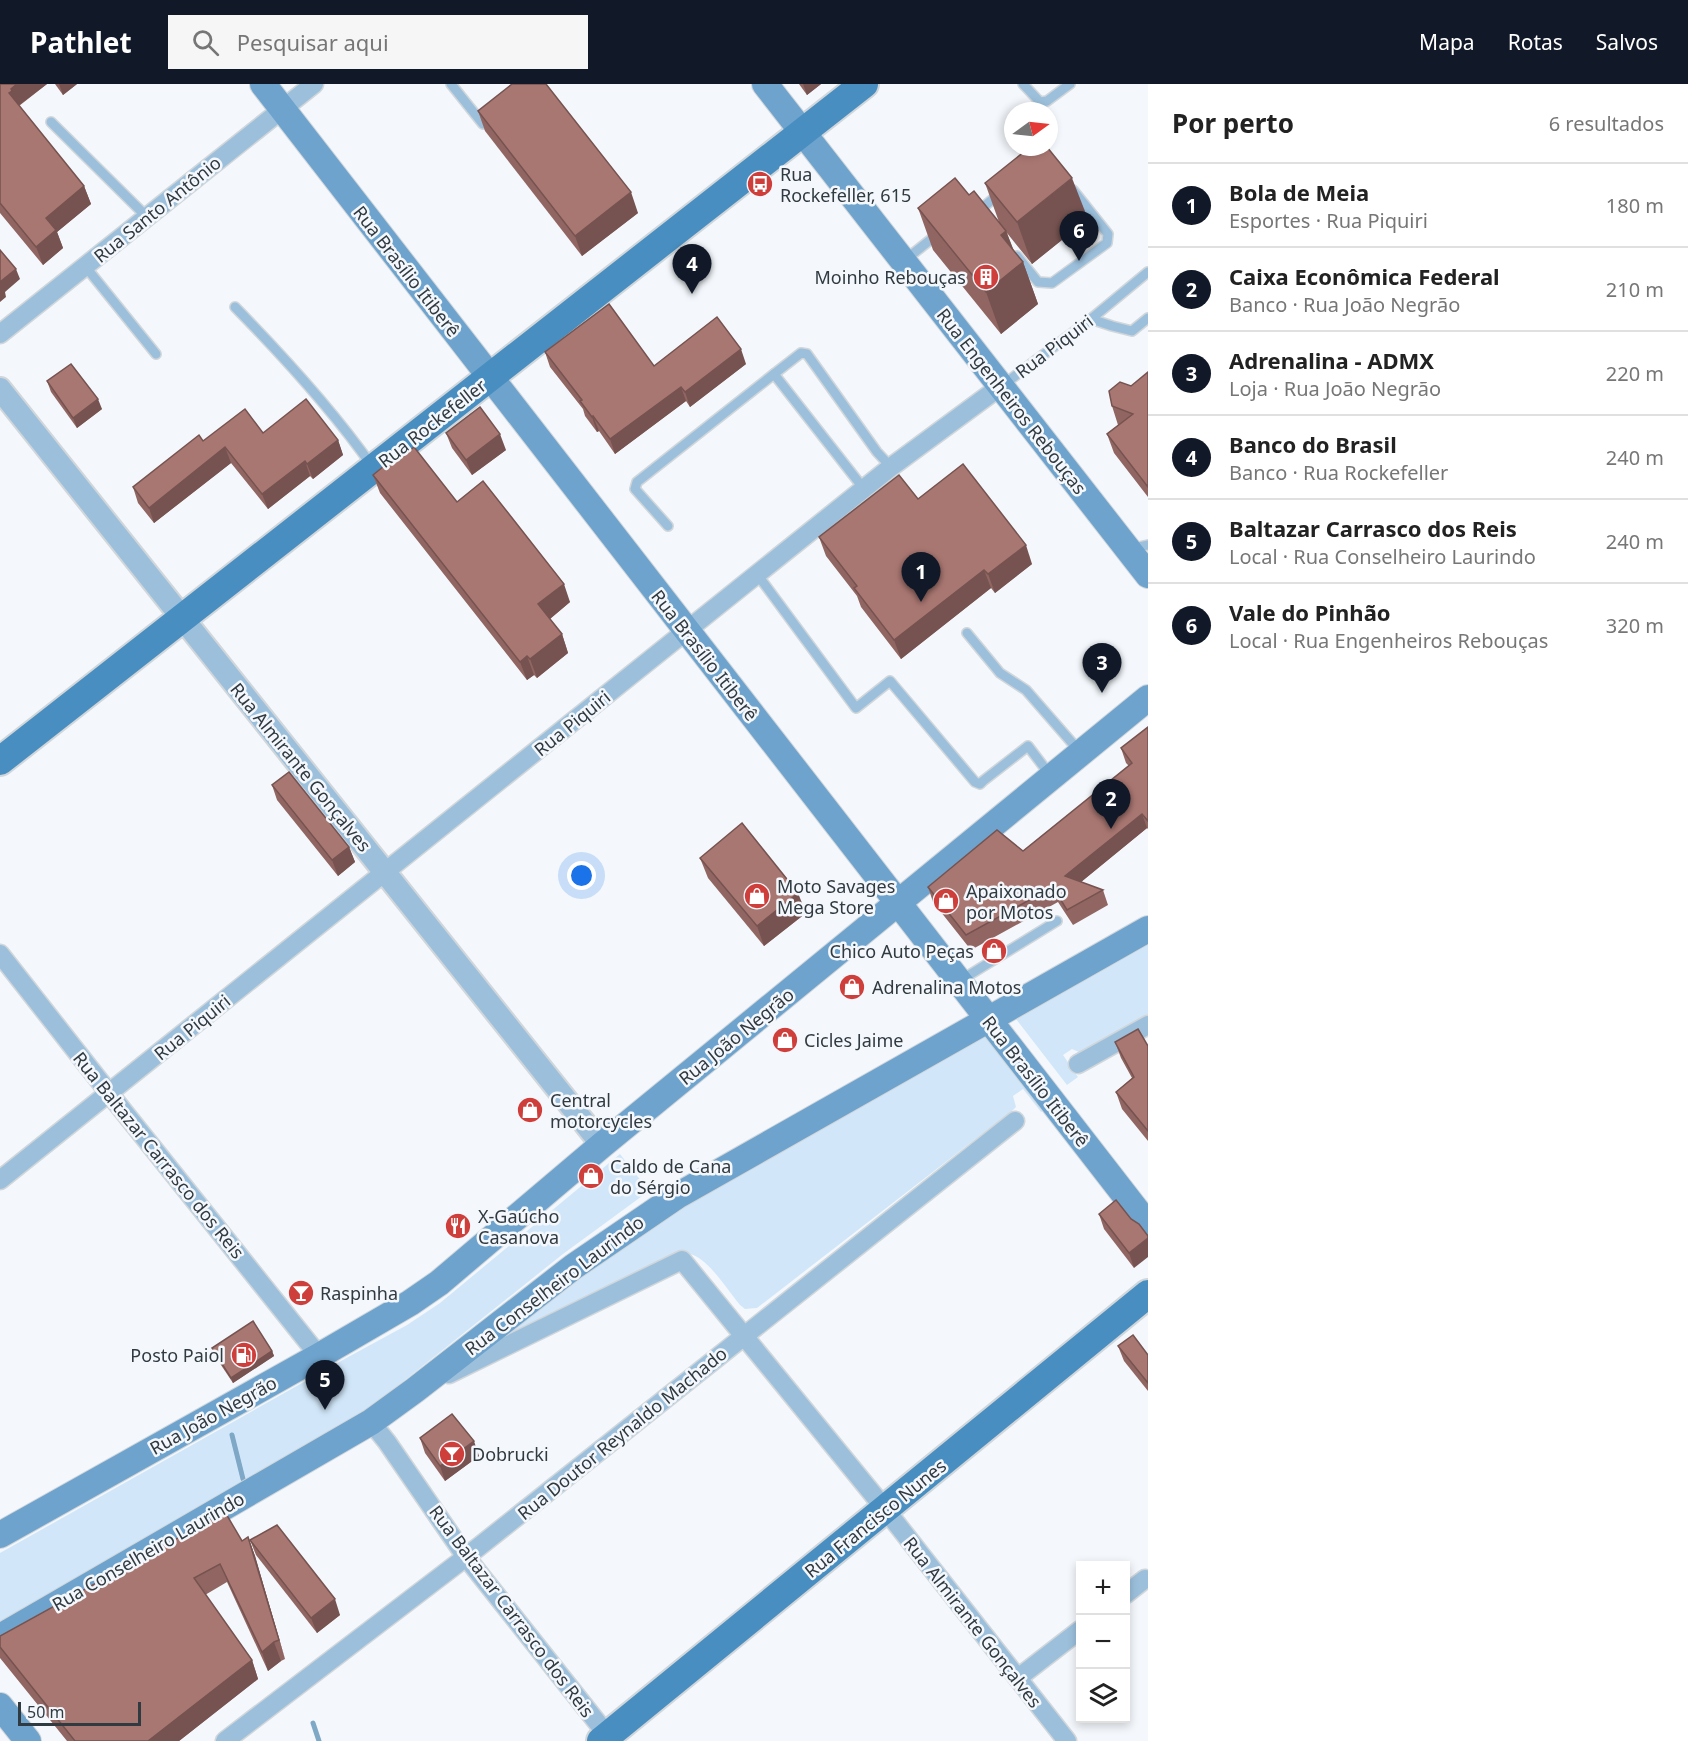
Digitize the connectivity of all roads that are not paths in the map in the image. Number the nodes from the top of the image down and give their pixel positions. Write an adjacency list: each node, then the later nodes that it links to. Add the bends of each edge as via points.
1 (263, 84): 8 (main road, Rua Brasílio Itiberê)
2 (314, 84): 8 (street, Rua Santo Antônio)
3 (452, 84): 10 (lane)
4 (765, 84): 11 (main road, Rua Engenheiros Rebouças)
5 (864, 84): 11 (main road, Rua Rockefeller)
6 (1023, 84): 7 (lane, via 1040,102)
7 (1070, 84)
8 (282, 109): 16 (street, Rua Santo Antônio); 29 (main road, Rua Brasílio Itiberê)
9 (51, 122): 16 (lane)
10 (483, 124)
11 (803, 132): 20 (main road, Rua Engenheiros Rebouças); 29 (main road, Rua Rockefeller)
12 (1064, 179): 19 (lane, via 1108,234 1107,243 1052,283 1038,282)
13 (1004, 190): 14 (lane)
14 (980, 210): 15 (lane); 17 (lane)
15 (963, 213)
16 (147, 217): 21 (street, Rua Santo Antônio)
17 (987, 219)
18 (945, 228): 20 (lane)
19 (1009, 246)
20 (903, 261): 30 (main road, Rua Engenheiros Rebouças)
21 (85, 266): 26 (street, Rua Santo Antônio); 27 (lane)
22 (1148, 272): 25 (lane, Rua Piquiri)
23 (235, 307): 33 (lane, via 286,359)
24 (1148, 318): 25 (lane, via 1132,331)
25 (1092, 319): 30 (lane, Rua Piquiri)
26 (0, 334)
27 (156, 354)
28 (774, 374): 32 (lane, via 801,353 807,354); 34 (lane); 35 (lane, via 637,482 635,489)
29 (490, 377): 33 (main road, Rua Rockefeller); 40 (main road, Rua Brasílio Itiberê)
30 (1001, 386): 32 (street, Rua Piquiri); 36 (main road, Rua Engenheiros Rebouças)
31 (0, 389): 39 (street, Rua Almirante Gonçalves)
32 (891, 467): 34 (street, Rua Piquiri)
33 (374, 468): 39 (main road, Rua Rockefeller)
34 (864, 489): 37 (street, Rua Piquiri)
35 (668, 526)
36 (1138, 547): 38 (main road, Rua Engenheiros Rebouças)
37 (757, 574): 40 (street, Rua Piquiri); 45 (lane, via 856,708 891,681 975,782 980,784 1028,746)
38 (1148, 575)
39 (182, 618): 44 (main road, Rua Rockefeller); 46 (street, Rua Almirante Gonçalves)
40 (687, 631): 46 (street, Rua Piquiri); 47 (main road, Rua Brasílio Itiberê)
41 (967, 633): 43 (lane, via 1000,673 1026,690)
42 (1146, 702): 43 (main road, Rua João Negrão)
43 (1081, 753): 45 (main road, Rua João Negrão)
44 (0, 761)
45 (1052, 777): 47 (main road, Rua João Negrão)
46 (385, 872): 55 (street, Rua Piquiri); 57 (street, Rua Almirante Gonçalves)
47 (898, 903): 51 (main road, Rua Brasílio Itiberê); 57 (main road, Rua João Negrão)
48 (1057, 921): 51 (lane)
49 (1148, 929): 52 (main road, Rua Conselheiro Laurindo)
50 (0, 954): 55 (street, Rua Baltazar Carrasco dos Reis)
51 (959, 981): 52 (main road, Rua Brasílio Itiberê)
52 (988, 1019): 59 (main road, Rua Brasílio Itiberê); 63 (main road, Rua Conselheiro Laurindo, via 677,1196 573,1267)
53 (1148, 1025): 54 (street)
54 (1078, 1064)
55 (109, 1093): 58 (street, Rua Piquiri); 62 (street, Rua Baltazar Carrasco dos Reis)
56 (1015, 1121): 61 (street, Rua Doutor Reynaldo Machado)
57 (602, 1145): 62 (main road, Rua João Negrão, via 439,1283)
58 (0, 1180)
59 (1148, 1226)
60 (1148, 1294): 65 (main road, Rua Francisco Nunes)
61 (744, 1335): 63 (street, Rua Almirante Gonçalves, via 682,1260); 65 (street, Rua Almirante Gonçalves); 67 (street, Rua Doutor Reynaldo Machado)
62 (319, 1356): 66 (main road, Rua João Negrão)
63 (415, 1390): 64 (main road, Rua Conselheiro Laurindo)
64 (371, 1422): 67 (street, Rua Baltazar Carrasco dos Reis); 71 (main road, Rua Conselheiro Laurindo)
65 (885, 1509): 72 (street, Rua Almirante Gonçalves); 74 (main road, Rua Francisco Nunes)
66 (0, 1535)
67 (466, 1557): 74 (street, Rua Baltazar Carrasco dos Reis); 76 (street, Rua Doutor Reynaldo Machado)
68 (1144, 1580): 69 (street)
69 (1130, 1590)
70 (1076, 1633): 72 (street)
71 (0, 1637)
72 (1018, 1678): 77 (street, Rua Almirante Gonçalves)
73 (0, 1706): 75 (main road)
74 (607, 1739)
75 (28, 1741)
76 (225, 1741)
77 (1067, 1741)

